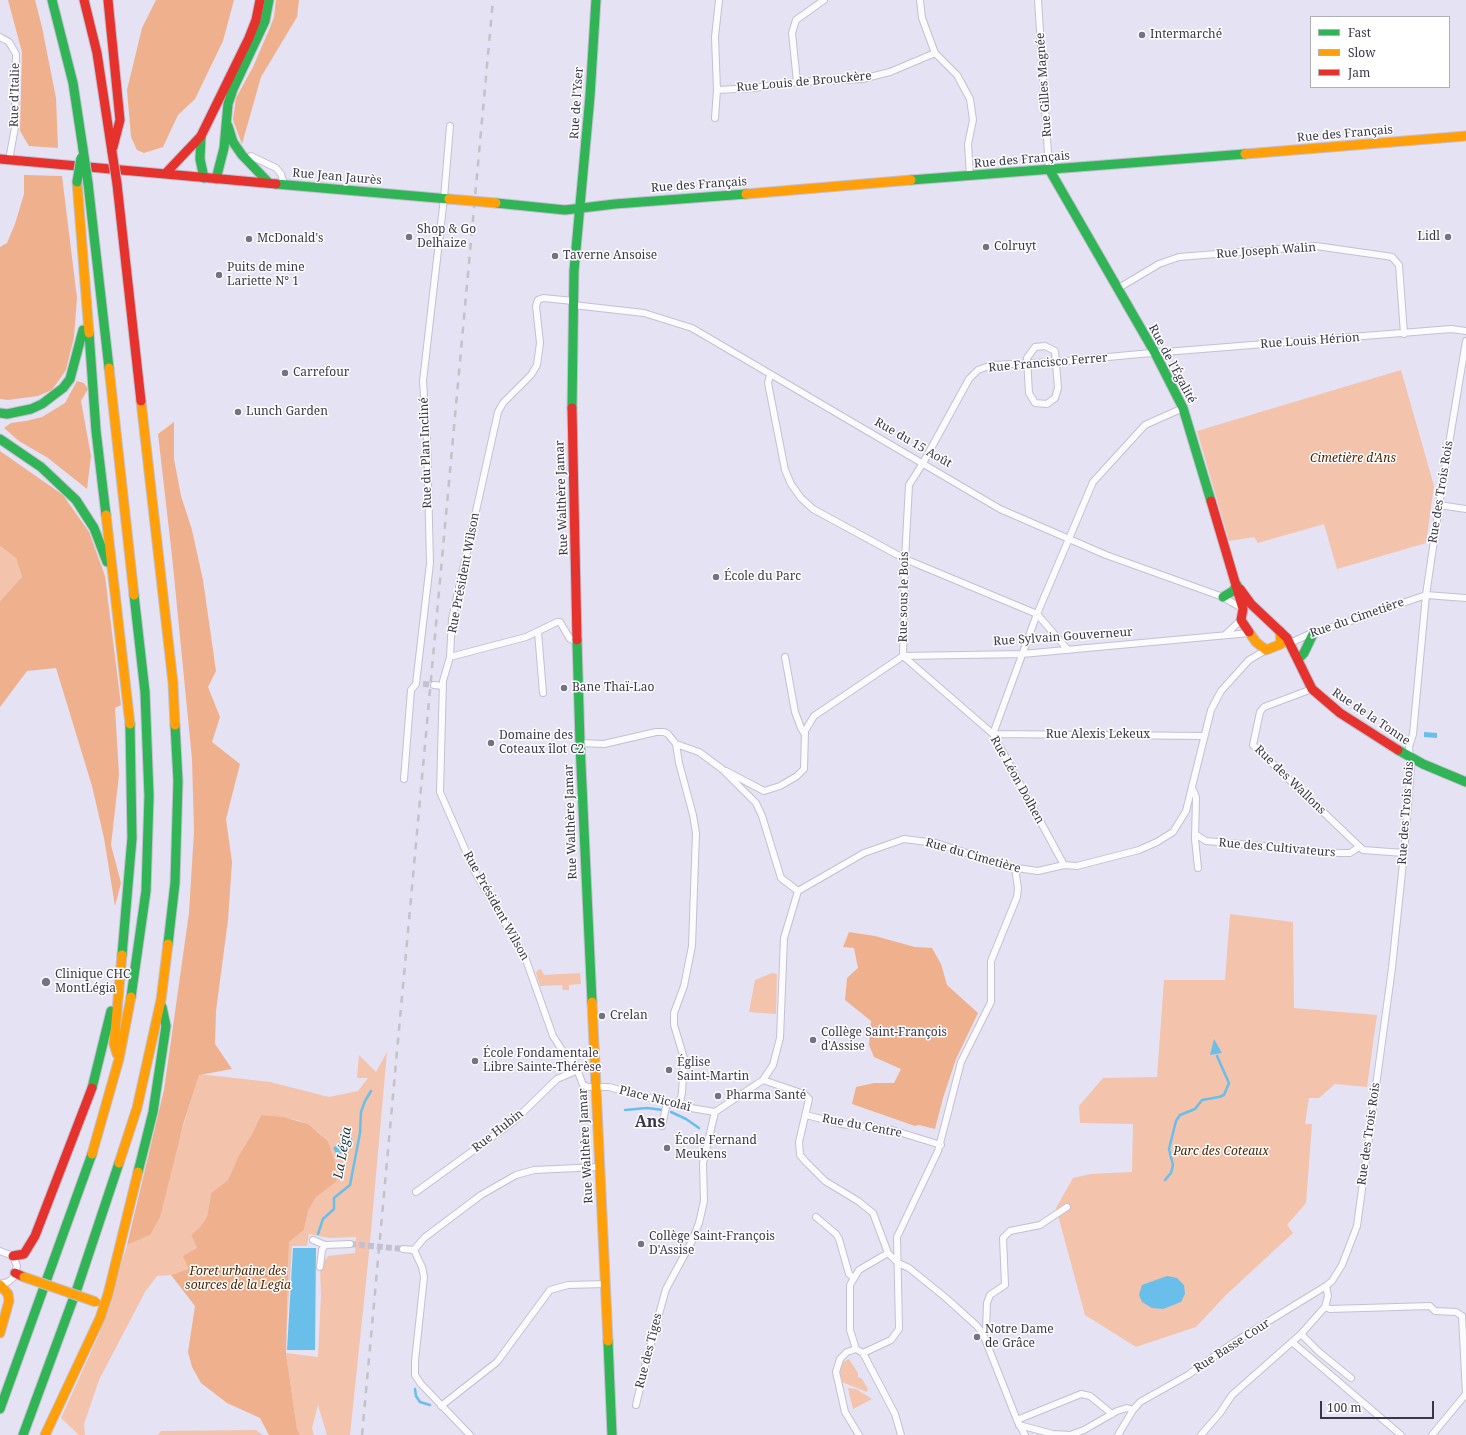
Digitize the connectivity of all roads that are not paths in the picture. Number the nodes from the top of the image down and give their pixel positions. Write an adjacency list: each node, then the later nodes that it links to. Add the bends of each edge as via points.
1 (52, 0): 22 (main road, via 73,83)
2 (84, 0): 23 (main road, via 96,53)
3 (108, 0): 12 (main road)
4 (112, 0): 12 (main road)
5 (260, 0): 20 (main road, via 249,38)
6 (269, 0): 18 (main road, via 258,38 233,89)
7 (596, 0): 34 (main road, Rue de l'Yser)
8 (718, 0): 16 (street, via 715,37)
9 (824, 0): 15 (street, via 796,20 792,33)
10 (920, 0): 14 (street, via 922,18)
11 (1038, 0): 26 (street, Rue Gilles Magnée)
12 (111, 17): 23 (main road, via 120,120)
13 (0, 37): 25 (street, Rue d'Italie, via 12,45 16,54 15,127)
14 (935, 53): 15 (street, Rue Louis de Brouckère, via 890,72 862,79); 28 (street, via 957,75 970,99 973,120 968,144)
15 (797, 82): 16 (street, Rue Louis de Brouckère)
16 (717, 90): 17 (street)
17 (715, 118)
18 (226, 122): 30 (main road, via 224,148); 31 (main road, via 233,142 242,155)
19 (450, 126): 33 (street, Rue du Plan Incliné)
20 (200, 136): 27 (main road); 29 (main road, via 200,159)
21 (1466, 136): 26 (main road, Rue des Français)
22 (83, 149): 35 (main road, bridge, via 76,182); 102 (main road, bridge, via 139,632 149,796 146,891)
23 (112, 152): 101 (main road, bridge, via 152,491 176,724 178,830 175,883)
24 (251, 156): 32 (street, via 276,168)
25 (5, 159): 27 (main road, Rue Jean Jaurès)
26 (1049, 170): 28 (main road, Rue des Français); 36 (main road, Rue de l'Égalité)
27 (165, 174): 29 (main road, Rue Jean Jaurès)
28 (970, 176): 34 (main road, Rue des Français)
29 (204, 178): 30 (main road, Rue Jean Jaurès)
30 (216, 179): 31 (main road, Rue Jean Jaurès)
31 (269, 183): 32 (main road, Rue Jean Jaurès)
32 (284, 184): 33 (main road, Rue Jean Jaurès)
33 (447, 199): 34 (main road, Rue Jean Jaurès, bridge, via 565,210); 90 (street, Rue du Plan Incliné, via 423,381 430,563 419,684 412,690)
34 (580, 208): 37 (main road, Rue Walthère Jamar)
35 (84, 289): 46 (main road, via 82,338 70,379 53,397 42,404 20,412); 61 (main road, via 96,431)
36 (1117, 289): 39 (street, Rue Joseph Walin, via 1158,264 1179,257 1316,246 1386,256 1392,257 1399,265); 41 (main road, Rue de l'Égalité)
37 (573, 303): 44 (street, Rue du 15 Août, via 644,313 692,328); 67 (main road, Rue Walthère Jamar, via 570,388); 76 (street, Rue Président Wilson, via 543,298 538,300 536,306 539,358 534,370 503,403 498,412 454,612)
38 (1466, 331): 39 (street, Rue Louis Hérion, via 1451,329)
39 (1404, 334): 41 (street, Rue Louis Hérion)
40 (1466, 341): 49 (street, Rue des Trois Rois)
41 (1155, 353): 42 (street, Rue Francisco Ferrer); 45 (main road, Rue de l'Égalité)
42 (1056, 362): 43 (street, Rue Francisco Ferrer); 43 (street, via 1055,351 1045,346 1035,347 1027,358); 43 (street, via 1058,388 1055,398 1047,404 1035,403 1029,393)
43 (1028, 364): 48 (street, Rue Francisco Ferrer, via 992,365 978,370 969,379)
44 (770, 375): 48 (street, Rue du 15 Août); 52 (street, via 768,383 785,470 798,494 813,509)
45 (1182, 408): 51 (street, via 1145,425 1093,482); 53 (main road, Rue de l'Égalité)
46 (0, 413)
47 (0, 439): 61 (main road, via 61,484 86,514 101,543 110,571)
48 (923, 463): 51 (street, Rue du 15 Août, via 1000,509); 52 (street, Rue sous le Bois, via 909,485)
49 (1438, 506): 50 (street); 54 (street, Rue des Trois Rois)
50 (1466, 509)
51 (1069, 539): 55 (street, Rue du 15 Août); 59 (street)
52 (905, 559): 59 (street); 74 (street, Rue sous le Bois)
53 (1237, 585): 55 (main road); 57 (main road, Rue de l'Égalité); 58 (main road, Rue de l'Égalité)
54 (1426, 595): 56 (street); 64 (street, Rue du Cimetière); 88 (street, Rue des Trois Rois, via 1414,734 1409,747)
55 (1223, 597): 58 (street, Rue du 15 Août)
56 (1466, 598)
57 (1252, 604): 58 (main road); 63 (main road, Rue de l'Égalité)
58 (1243, 609): 60 (main road)
59 (1037, 614): 71 (street); 73 (street)
60 (1241, 620): 65 (main road); 66 (street)
61 (120, 626): 100 (main road, via 130,719 132,785 132,838)
62 (538, 632): 67 (street, via 560,622 567,636); 76 (street); 82 (street)
63 (1280, 632): 69 (main road, Rue de l'Égalité); 70 (main road, via 1282,640)
64 (1314, 632): 69 (street, Rue du Cimetière); 78 (main road, via 1304,653)
65 (1250, 633): 66 (street, Rue Sylvain Gouverneur); 68 (main road)
66 (1225, 635): 71 (street, Rue Sylvain Gouverneur)
67 (578, 641): 86 (main road, Rue Walthère Jamar)
68 (1256, 642): 72 (main road); 75 (street)
69 (1290, 643): 70 (main road); 78 (main road, Rue de la Tonne)
70 (1277, 647): 72 (main road)
71 (1068, 650): 73 (street, Rue Sylvain Gouverneur)
72 (1266, 650): 75 (street, Rue du Cimetière)
73 (1022, 654): 74 (street, Rue Sylvain Gouverneur); 84 (street)
74 (903, 656): 83 (street, Rue sous le Bois, via 814,716); 84 (street, Rue Léon Dolhen)
75 (1253, 656): 85 (street, Rue du Cimetière, via 1221,691 1211,710)
76 (450, 657): 80 (street, Rue Président Wilson)
77 (784, 657): 83 (street, via 795,712)
78 (1298, 659): 81 (main road, Rue de la Tonne)
79 (434, 685): 80 (street)
80 (443, 686): 103 (street, Rue Président Wilson, via 440,792 475,872 525,957 553,1036)
81 (1312, 689): 88 (main road, Rue de la Tonne, via 1340,713); 94 (street, Rue des Wallons, via 1264,707 1260,712 1252,745)
82 (543, 693)
83 (804, 733): 89 (street, via 804,769 780,786 764,791)
84 (993, 734): 85 (street, Rue Alexis Lekeux); 96 (street, Rue Léon Dolhen)
85 (1204, 736): 92 (street, Rue du Cimetière)
86 (580, 744): 87 (street, via 604,744 656,732 668,734); 105 (main road, Rue Walthère Jamar)
87 (676, 744): 89 (street, via 699,752); 107 (street, via 696,833 692,946 684,986 674,1013 674,1025 684,1058)
88 (1411, 758): 91 (main road, Rue de la Tonne); 95 (street, Rue des Trois Rois)
89 (722, 769): 99 (street, via 756,803 781,878)
90 (404, 779)
91 (1466, 782)
92 (1193, 790): 93 (street, via 1196,797); 96 (street, Rue du Cimetière, via 1183,818 1173,832 1163,839 1132,852 1077,866)
93 (1195, 834): 94 (street, Rue des Cultivateurs, via 1206,841 1339,853 1350,853); 98 (street)
94 (1359, 847): 95 (street, via 1363,850)
95 (1404, 853): 128 (street, Rue des Trois Rois, via 1392,968 1357,1226 1342,1265)
96 (1064, 865): 97 (street, Rue du Cimetière, via 1038,871)
97 (1015, 868): 99 (street, Rue du Cimetière, via 936,842 904,839 864,854); 111 (street, via 1017,897 991,961 991,1002 961,1062)
98 (1198, 868)
99 (798, 891): 104 (street, via 784,938 780,1038 773,1065)
100 (123, 947): 102 (main road, via 114,1044); 123 (main road, via 102,1050 80,1121 29,1248 24,1254)
101 (161, 1000): 132 (main road, via 166,1026 153,1112 141,1166); 148 (main road, via 141,1094 121,1159)
102 (119, 1059): 144 (main road, via 78,1200)
103 (578, 1070): 105 (street, Rue Président Wilson, via 583,1085); 113 (street, Rue Hubin, via 557,1079 514,1121)
104 (763, 1080): 108 (street); 109 (street, via 804,1094 809,1099)
105 (595, 1087): 106 (street, Place Nicolaï, via 609,1087); 112 (main road, Rue Walthère Jamar)
106 (667, 1102): 107 (street, Place Nicolaï); 110 (street)
107 (679, 1106): 108 (street, Place Nicolaï)
108 (715, 1112): 142 (street, Rue des Tiges, via 703,1163 704,1201 699,1223 663,1298)
109 (806, 1114): 111 (street, Rue du Centre, via 841,1124 892,1130); 122 (street, via 798,1142 800,1155 825,1181 873,1213)
110 (662, 1126)
111 (940, 1145): 124 (street, via 908,1217 899,1231)
112 (599, 1166): 121 (street, via 534,1170 516,1175 477,1198 424,1238); 129 (main road, Rue Walthère Jamar)
113 (416, 1192)
114 (1067, 1207): 136 (street, via 1040,1224 1010,1231 1003,1238 1005,1285 990,1295 987,1303 986,1331)
115 (816, 1217): 127 (street, via 836,1234 849,1274)
116 (313, 1240): 118 (street)
117 (350, 1244): 118 (street)
118 (325, 1245): 125 (street)
119 (404, 1249): 121 (street)
120 (0, 1250): 123 (street)
121 (414, 1250): 143 (street, via 424,1278 415,1375)
122 (888, 1253): 124 (street); 127 (street, via 859,1270)
123 (13, 1256): 126 (street)
124 (898, 1263): 136 (street, via 910,1268); 140 (street, via 899,1329 891,1340)
125 (320, 1267)
126 (20, 1275): 130 (street); 132 (main road, bridge)
127 (854, 1278): 139 (street, via 850,1284 850,1319)
128 (1332, 1281): 131 (street, Rue Basse Cour)
129 (606, 1284): 143 (street, via 568,1285 550,1290 497,1362); 151 (main road, Rue Walthère Jamar)
130 (0, 1285): 135 (main road, via 8,1294 9,1301)
131 (1326, 1286): 133 (street, via 1328,1296); 145 (street, Rue Basse Cour, via 1233,1343 1188,1375 1140,1402)
132 (100, 1304): 149 (main road)
133 (1324, 1307): 134 (street, via 1330,1310 1430,1306 1435,1311 1456,1312); 137 (street)
134 (1464, 1316): 158 (street, via 1466,1394)
135 (0, 1333)
136 (983, 1334): 147 (street)
137 (1301, 1334): 138 (street); 141 (street)
138 (1292, 1342): 156 (street, via 1232,1395); 157 (street)
139 (856, 1349): 140 (street); 152 (street, via 847,1352 840,1359 836,1372 845,1412)
140 (864, 1353): 153 (street, via 895,1414)
141 (1351, 1378)
142 (636, 1405)
143 (442, 1406): 150 (street)
144 (0, 1409)
145 (1133, 1410): 146 (street, via 1127,1408); 155 (street, Rue Basse Cour)
146 (1112, 1414): 147 (street, via 1070,1435 1053,1434); 147 (street, via 1090,1396 1081,1394)
147 (1018, 1423): 154 (street)
148 (23, 1435)
149 (45, 1435)
150 (470, 1435)
151 (612, 1435)
152 (859, 1435)
153 (901, 1435)
154 (1026, 1435)
155 (1118, 1435)
156 (1201, 1435)
157 (1400, 1435)
158 (1432, 1435)

